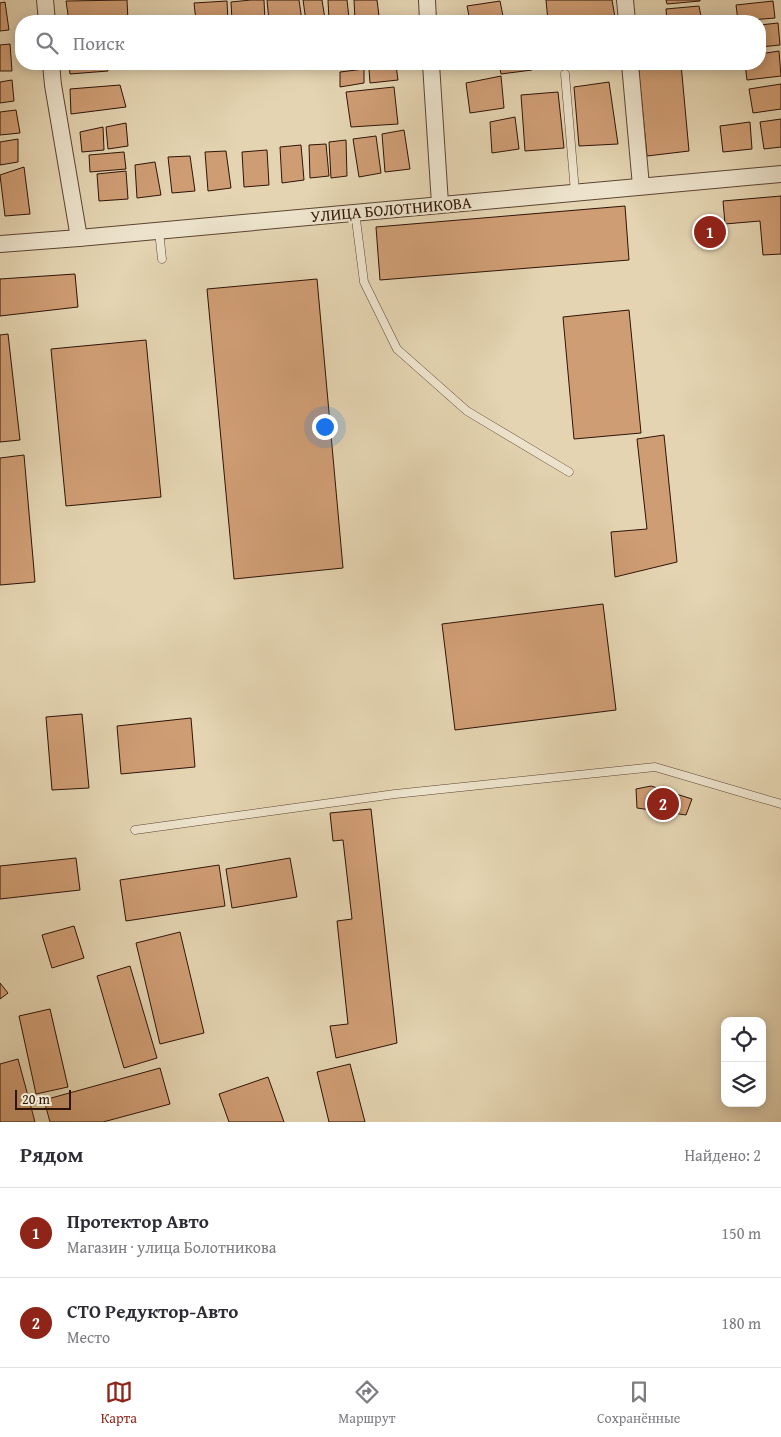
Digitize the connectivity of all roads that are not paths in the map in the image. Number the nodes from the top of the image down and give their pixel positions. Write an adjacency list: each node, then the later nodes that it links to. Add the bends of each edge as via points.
1 (45, 0): 4 (street)
2 (427, 0): 5 (street)
3 (625, 0): 6 (street)
4 (46, 15)
5 (428, 15)
6 (626, 15)
7 (52, 70): 17 (street)
8 (431, 70): 14 (street)
9 (631, 70): 12 (street)
10 (565, 74): 13 (lane)
11 (781, 174): 12 (street, УЛИЦА БОЛОТНИКОВА)
12 (641, 186): 13 (street, УЛИЦА БОЛОТНИКОВА)
13 (575, 192): 14 (street, УЛИЦА БОЛОТНИКОВА)
14 (440, 204): 15 (street, УЛИЦА БОЛОТНИКОВА)
15 (355, 212): 16 (street, УЛИЦА БОЛОТНИКОВА); 20 (lane, via 364,282 396,349 467,410)
16 (159, 231): 17 (street, УЛИЦА БОЛОТНИКОВА); 19 (lane)
17 (79, 238): 18 (street, УЛИЦА БОЛОТНИКОВА)
18 (0, 244)
19 (162, 259)
20 (569, 472)
21 (781, 804): 22 (lane, via 655,767 395,794)
22 (135, 830)

